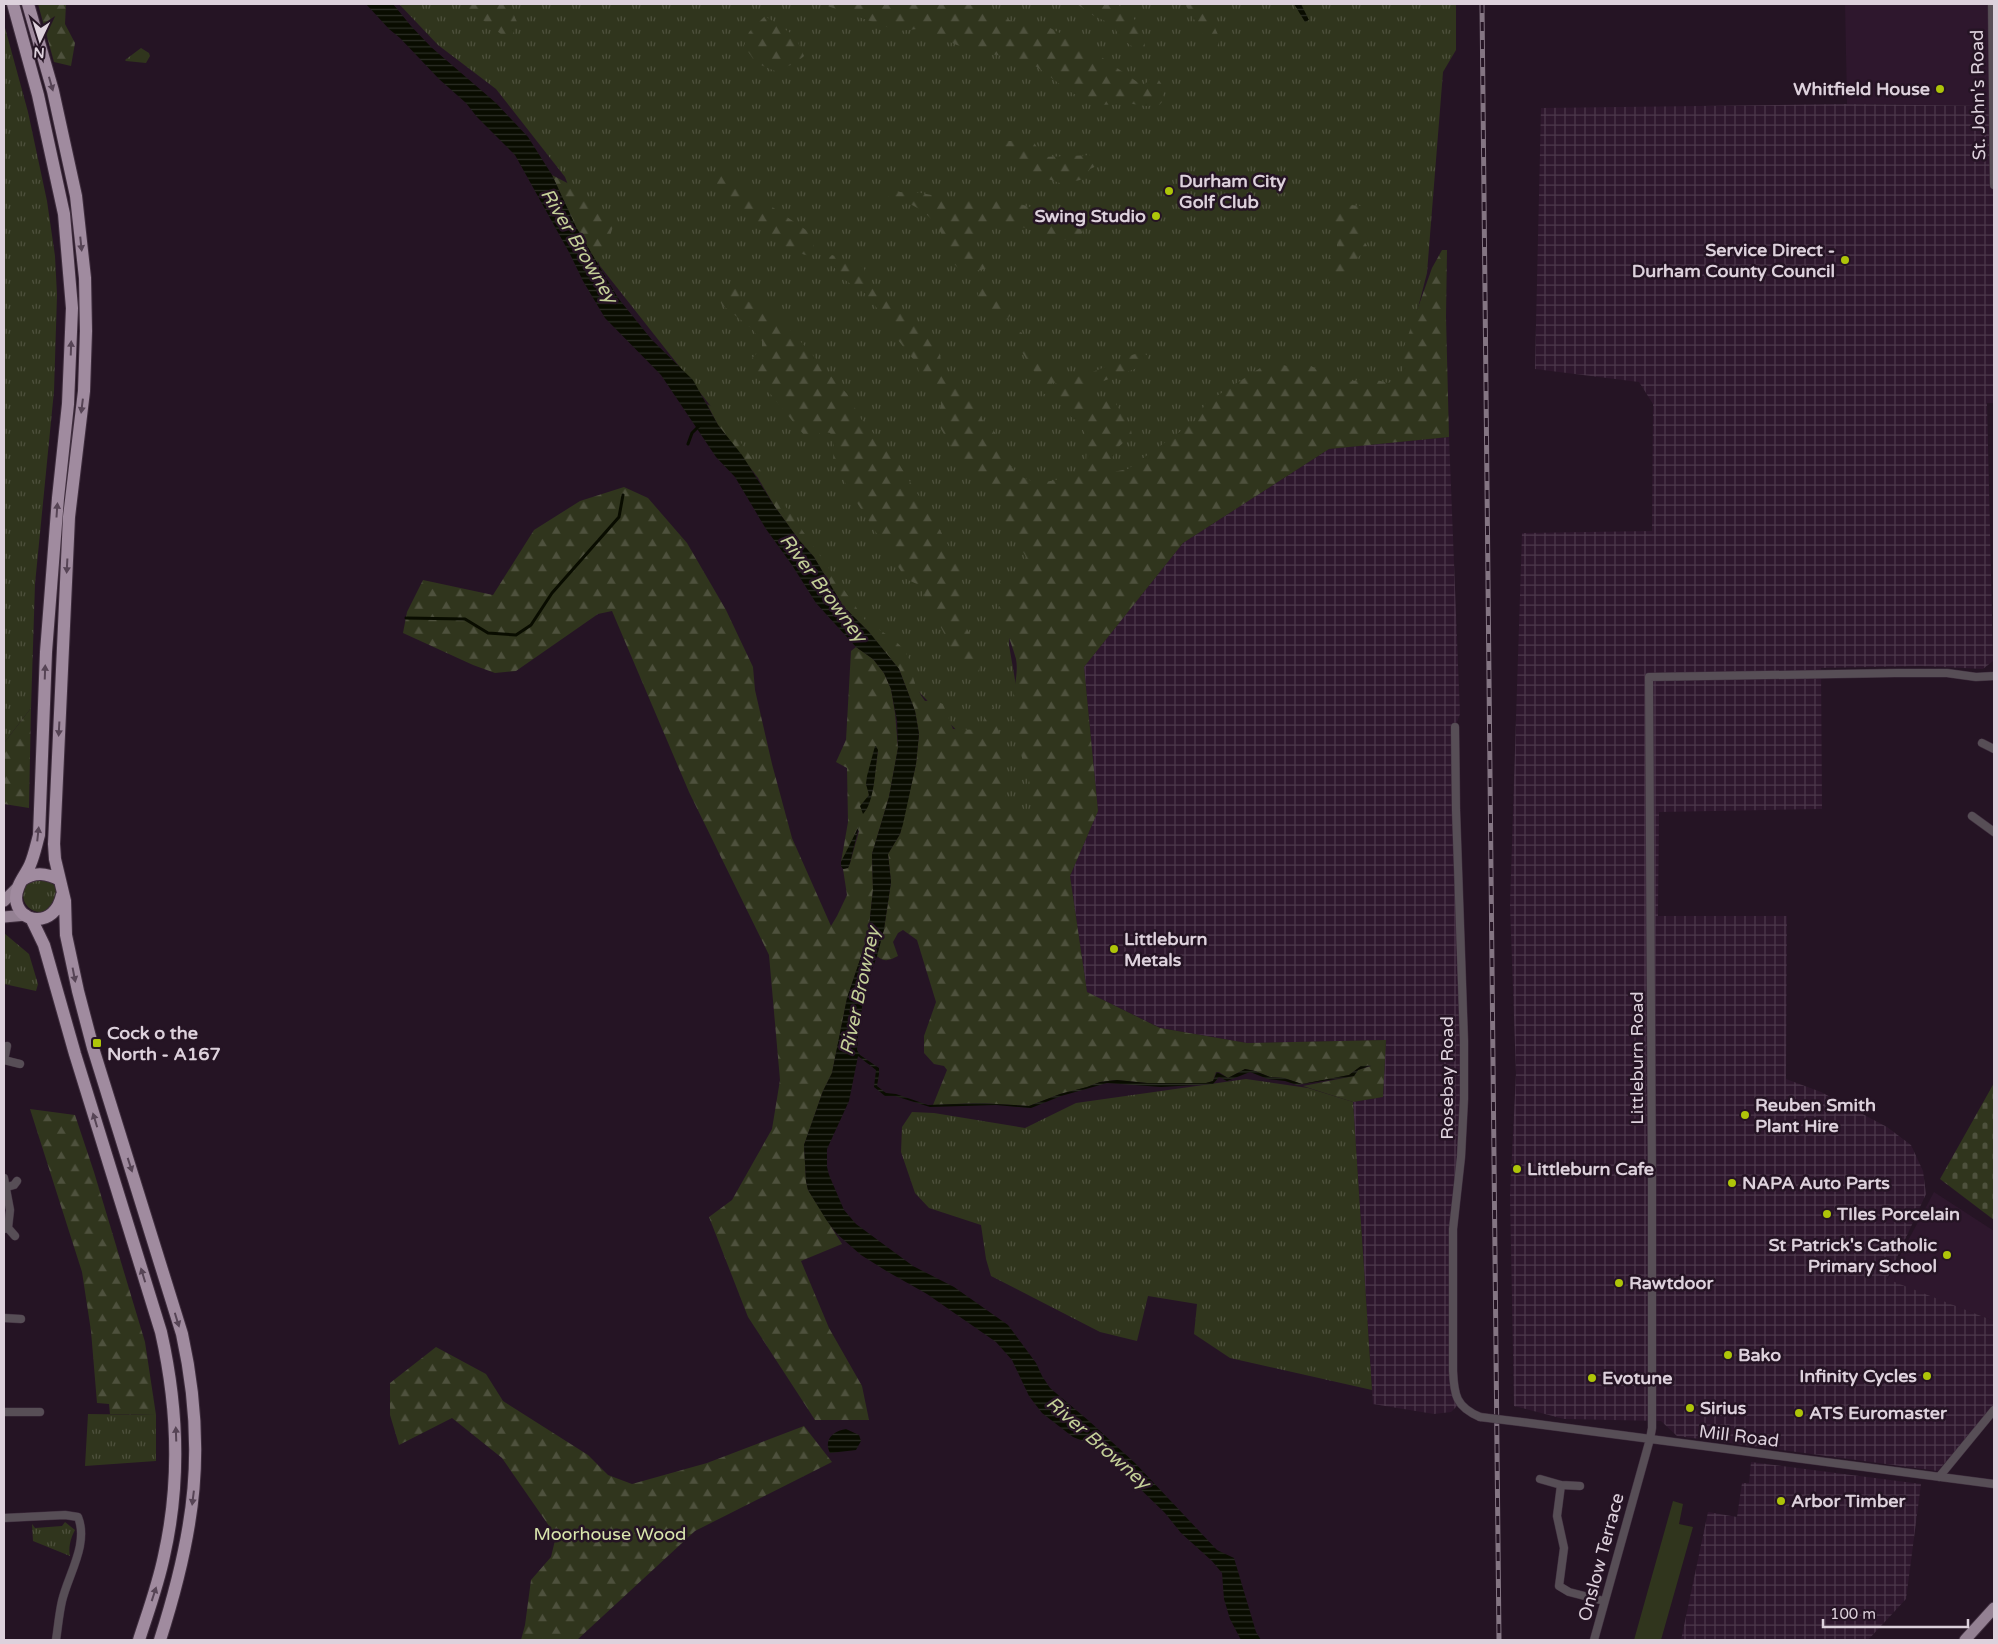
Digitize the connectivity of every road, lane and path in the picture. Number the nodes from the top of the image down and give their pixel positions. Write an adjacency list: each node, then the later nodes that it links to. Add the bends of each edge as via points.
1 (13, 4): 12 (highway, one-way to 1, via 35,851 38,835 46,652 68,404 72,308 64,214 38,94)
2 (28, 4): 11 (highway, one-way to 11, via 53,91 76,196 86,331 84,391 69,518 54,834)
3 (1992, 4): 4 (street, St. John's Road)
4 (1994, 185)
5 (1994, 676): 31 (street, Littleburn Road, via 1895,673 1649,677)
6 (1456, 727): 30 (street, Rosebay Road, via 1464,1099 1454,1229 1453,1370 1459,1404)
7 (1982, 743): 8 (street)
8 (1994, 749)
9 (1972, 816): 10 (street)
10 (1994, 832)
11 (60, 880): 12 (highway, via 39,873 32,874); 13 (highway)
12 (20, 884): 14 (main road); 15 (highway, via 18,905)
13 (63, 893): 15 (highway, via 55,912 44,919); 43 (highway, one-way to 43, via 66,934 90,1038 179,1325 190,1374 196,1435 193,1499 176,1588)
14 (4, 901)
15 (29, 916): 16 (main road); 42 (highway, one-way to 15, via 164,1555 174,1498 176,1432 170,1371 44,945)
16 (4, 917)
17 (7, 1046): 18 (street)
18 (4, 1060): 19 (street)
19 (20, 1064)
20 (4, 1178): 22 (street)
21 (17, 1181): 22 (street)
22 (7, 1187): 23 (street, via 10,1210)
23 (6, 1228): 24 (street)
24 (15, 1236)
25 (4, 1318): 26 (street)
26 (21, 1319)
27 (1994, 1410): 32 (street)
28 (4, 1412): 29 (street)
29 (40, 1412)
30 (1480, 1417): 31 (street, Mill Road, bridge)
31 (1650, 1439): 32 (street, Mill Road); 34 (street, Littleburn Road)
32 (1939, 1477): 35 (street, Mill Road)
33 (1540, 1479): 36 (street)
34 (1637, 1482): 39 (street, Onslow Terrace)
35 (1994, 1484)
36 (1561, 1485): 37 (street); 39 (street, via 1557,1516 1564,1548 1559,1586 1569,1592)
37 (1580, 1486)
38 (4, 1518): 41 (street, via 78,1517 81,1543 62,1601)
39 (1604, 1601): 44 (street, Onslow Terrace)
40 (1994, 1608): 45 (main road)
41 (56, 1640)
42 (139, 1640)
43 (160, 1640)
44 (1594, 1640)
45 (1965, 1640)

